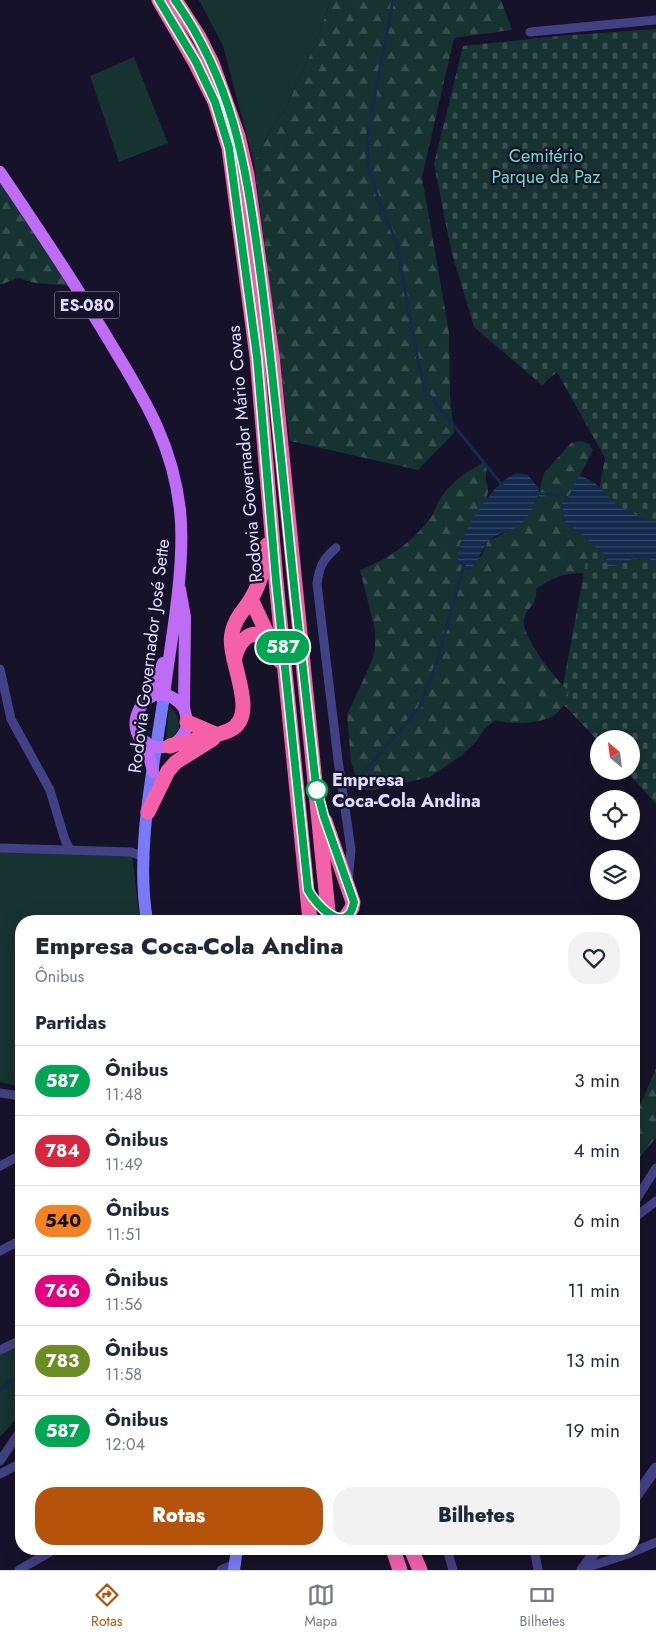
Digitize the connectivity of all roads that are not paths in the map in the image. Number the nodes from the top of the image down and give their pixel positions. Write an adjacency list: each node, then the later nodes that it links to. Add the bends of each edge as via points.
1 (159, 0): 6 (highway, Rodovia Governador Mário Covas, via 196,62 215,102 229,148 257,357)
2 (175, 0): 18 (highway, Rodovia Governador Mário Covas, via 212,63 238,136 247,175 272,356)
3 (656, 20): 4 (street)
4 (530, 32)
5 (0, 172): 8 (main road, Rodovia Governador José Sette / ES-080, via 85,302 158,424 171,462 180,510 182,539)
6 (271, 522): 9 (highway, Rodovia Governador Mário Covas); 10 (highway, via 263,569)
7 (336, 548): 26 (street, via 324,558 317,584)
8 (178, 579): 12 (main road, Rodovia Governador José Sette / ES-080); 19 (main road, via 185,617)
9 (276, 581): 10 (highway); 15 (highway, Rodovia Governador Mário Covas); 18 (highway, via 288,589 300,695)
10 (254, 594): 11 (highway); 13 (highway, via 240,611 232,632)
11 (268, 636): 13 (highway, via 254,634 243,638); 15 (highway)
12 (171, 644): 16 (main road, Rodovia Governador José Sette / ES-080); 17 (main road)
13 (233, 661): 20 (highway, via 243,694 243,711 232,729)
14 (0, 669): 25 (street, via 11,720 50,790 64,840)
15 (285, 670): 30 (highway, Rodovia Governador Mário Covas)
16 (164, 695): 17 (main road); 19 (main road, via 172,697); 21 (main road, Rodovia Governador José Sette / ES-080)
17 (150, 698): 21 (main road, via 139,708 135,723 138,734)
18 (308, 708): 22 (highway, Rodovia Governador Mário Covas)
19 (186, 715): 20 (highway); 21 (main road, via 182,736)
20 (219, 733): 21 (highway); 23 (highway, via 176,762 168,771)
21 (158, 745): 23 (main road, Rodovia Governador José Sette)
22 (316, 786): 27 (highway); 34 (highway, Rodovia Governador Mário Covas)
23 (148, 812): 28 (main road, Rodovia Governador José Sette)
24 (0, 848): 25 (street)
25 (70, 850): 28 (street, via 131,852)
26 (351, 850): 27 (street); 29 (street)
27 (337, 856): 29 (highway)
28 (144, 858): 31 (main road, Rodovia Governador José Sette)
29 (348, 883): 35 (highway, via 354,902)
30 (308, 890): 32 (highway, Rodovia Governador Mário Covas); 33 (highway)
31 (146, 915)
32 (310, 915)
33 (326, 915)
34 (329, 915)
35 (347, 915)
36 (0, 1094): 37 (street)
37 (15, 1095)
38 (15, 1159): 39 (street)
39 (0, 1166)
40 (656, 1168): 41 (street)
41 (640, 1193)
42 (656, 1201): 43 (street)
43 (640, 1213)
44 (15, 1243): 45 (street)
45 (0, 1251)
46 (15, 1343): 47 (street)
47 (0, 1350)
48 (15, 1439): 49 (street)
49 (0, 1461)
50 (15, 1466): 52 (street)
51 (656, 1468): 53 (street)
52 (0, 1474)
53 (640, 1491)
54 (656, 1542): 55 (street)
55 (640, 1549)
56 (44, 1555): 65 (street)
57 (395, 1555): 67 (highway)
58 (414, 1555): 64 (highway)
59 (449, 1555): 68 (street)
60 (535, 1555): 69 (street)
61 (593, 1555): 70 (street)
62 (624, 1555): 70 (street)
63 (234, 1567): 66 (street)
64 (420, 1568)
65 (19, 1570)
66 (221, 1570)
67 (400, 1570)
68 (453, 1570)
69 (538, 1570)
70 (582, 1570)

